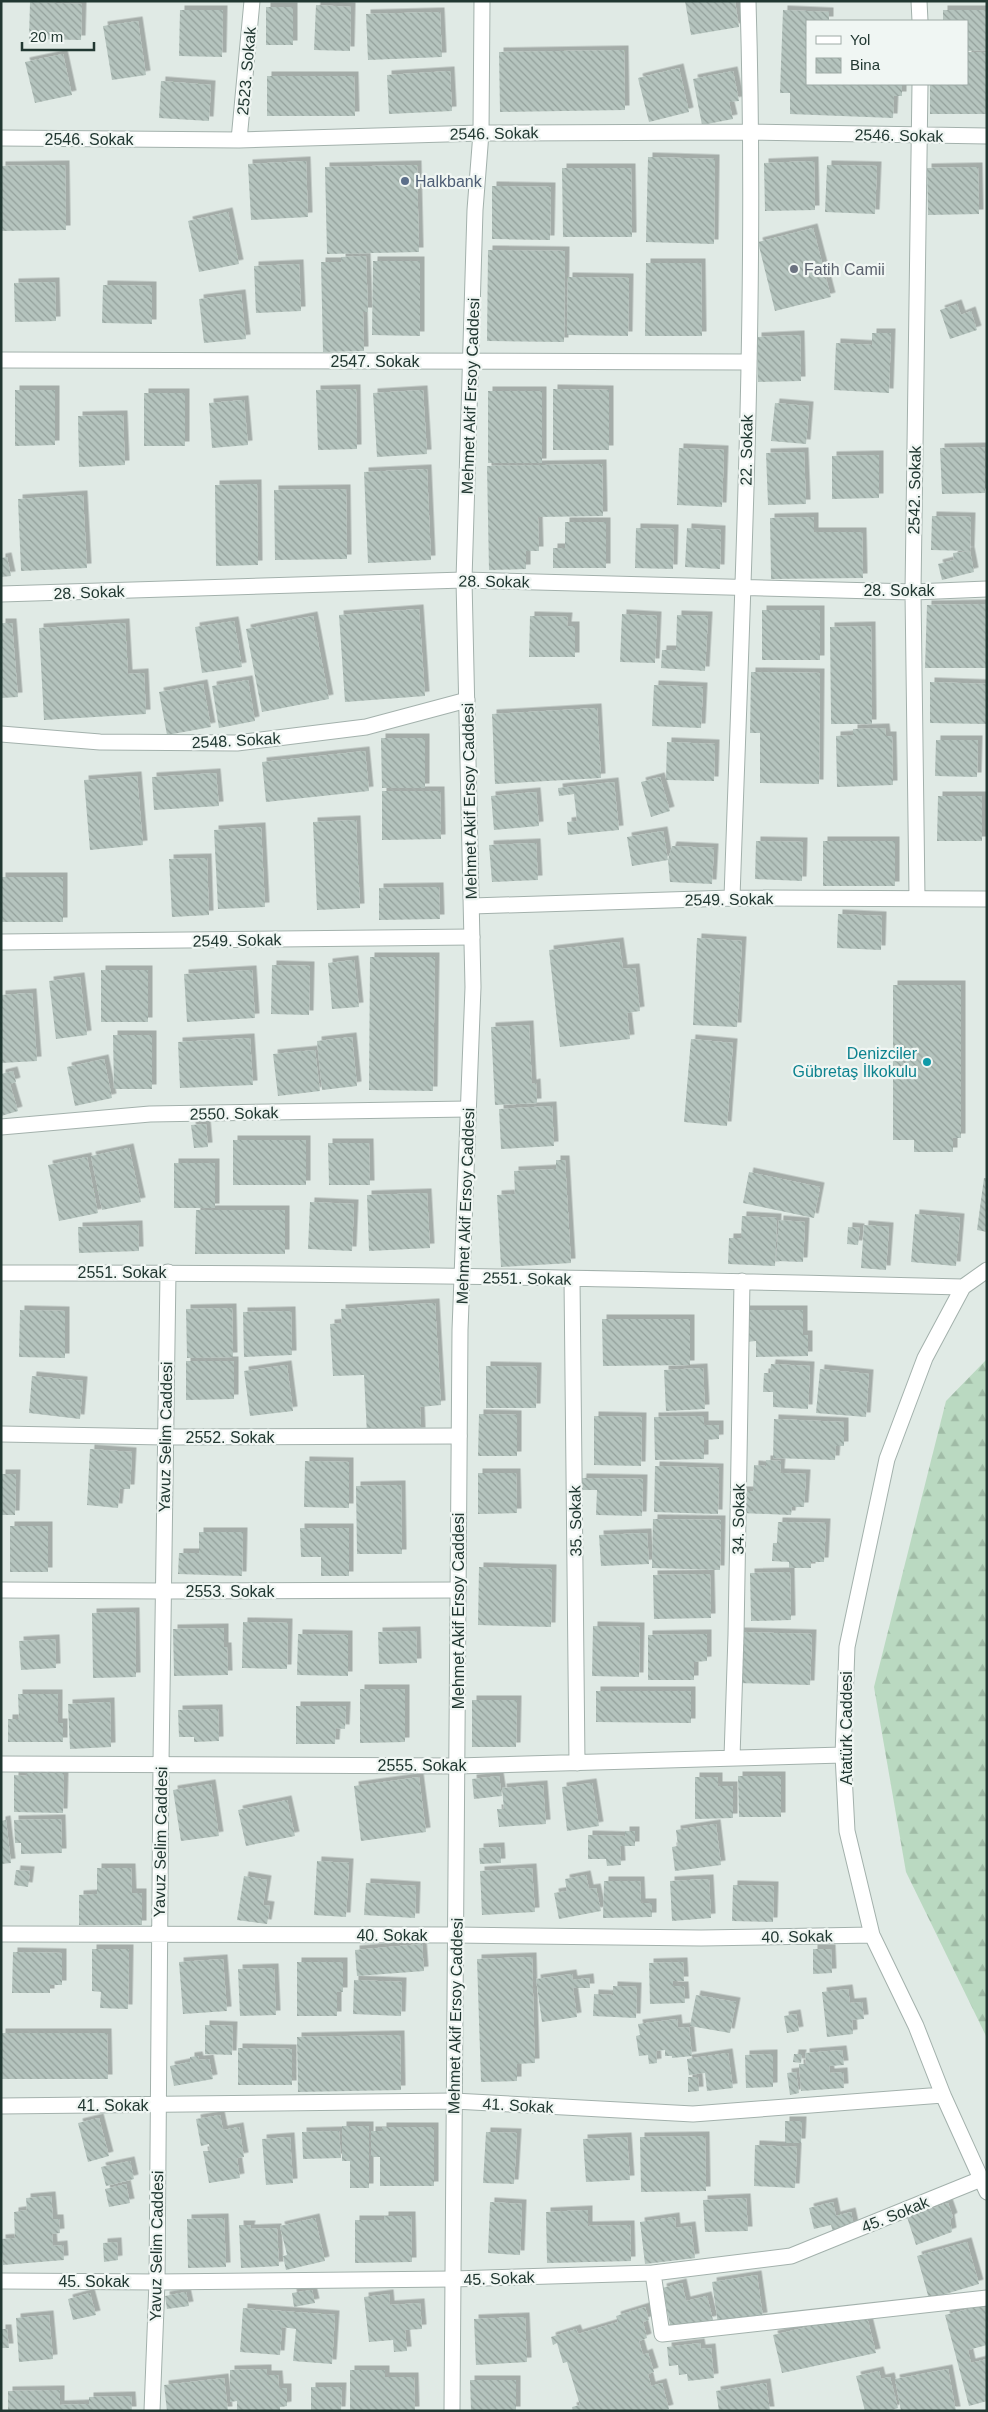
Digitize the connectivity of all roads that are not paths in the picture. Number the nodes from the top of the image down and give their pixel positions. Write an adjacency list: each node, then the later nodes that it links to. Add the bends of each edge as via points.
1 (252, 1): 12 (street, 2523. Sokak)
2 (482, 1): 8 (street, Mehmet Akif Ersoy Caddesi)
3 (748, 1): 7 (street, 22. Sokak)
4 (919, 1): 5 (street)
5 (920, 20)
6 (920, 85): 9 (street, 2542. Sokak)
7 (752, 132): 8 (street, 2546. Sokak); 9 (street, 2546. Sokak); 15 (street, 22. Sokak)
8 (481, 133): 12 (street, 2546. Sokak); 14 (street, Mehmet Akif Ersoy Caddesi, via 475,210)
9 (921, 136): 10 (street, 2546. Sokak); 19 (street, 2542. Sokak)
10 (987, 136)
11 (1, 138): 12 (street, 2546. Sokak)
12 (239, 140)
13 (1, 360): 14 (street, 2547. Sokak)
14 (471, 361): 15 (street, 2547. Sokak); 16 (street, Mehmet Akif Ersoy Caddesi)
15 (748, 362): 17 (street, 22. Sokak)
16 (464, 580): 17 (street, 28. Sokak); 20 (street, 28. Sokak); 21 (street, Mehmet Akif Ersoy Caddesi)
17 (743, 586): 19 (street, 28. Sokak); 24 (street, 22. Sokak)
18 (987, 589): 19 (street, 28. Sokak)
19 (913, 592): 23 (street, 2542. Sokak)
20 (1, 594)
21 (467, 700): 22 (street, 2548. Sokak, via 366,727 237,743 100,742); 26 (street, Mehmet Akif Ersoy Caddesi)
22 (1, 734)
23 (917, 897): 24 (street, 2549. Sokak); 25 (street, 2549. Sokak)
24 (732, 898): 26 (street, 2549. Sokak)
25 (987, 899)
26 (472, 906): 27 (street, Mehmet Akif Ersoy Caddesi)
27 (472, 937): 28 (street, 2549. Sokak); 29 (street, Mehmet Akif Ersoy Caddesi)
28 (1, 942)
29 (468, 1109): 30 (street, 2550. Sokak, via 150,1114); 34 (street, Mehmet Akif Ersoy Caddesi)
30 (1, 1127)
31 (987, 1270): 37 (street, Atatürk Caddesi)
32 (168, 1272): 33 (street, 2551. Sokak); 34 (street, 2551. Sokak); 40 (street, Yavuz Selim Caddesi)
33 (1, 1273)
34 (462, 1277): 35 (street, 2551. Sokak); 39 (street, Mehmet Akif Ersoy Caddesi)
35 (572, 1279): 36 (street, 2551. Sokak); 47 (street, 35. Sokak)
36 (742, 1282): 37 (street, 2551. Sokak); 45 (street, 34. Sokak)
37 (963, 1287): 44 (street, Atatürk Caddesi, via 925,1358 887,1460 847,1647)
38 (1, 1434): 40 (street, 2552. Sokak)
39 (459, 1436): 40 (street, 2552. Sokak); 42 (street, Mehmet Akif Ersoy Caddesi)
40 (165, 1437): 43 (street, Yavuz Selim Caddesi)
41 (1, 1590): 43 (street, 2553. Sokak)
42 (458, 1590): 43 (street, 2553. Sokak); 49 (street, Mehmet Akif Ersoy Caddesi)
43 (163, 1591): 46 (street, Yavuz Selim Caddesi)
44 (843, 1754): 45 (street, 2555. Sokak); 53 (street, Atatürk Caddesi, via 847,1831)
45 (732, 1757): 47 (street, 2555. Sokak)
46 (160, 1763): 48 (street, 2555. Sokak); 49 (street, 2555. Sokak); 51 (street, Yavuz Selim Caddesi)
47 (578, 1763): 49 (street, 2555. Sokak)
48 (1, 1764)
49 (457, 1766): 52 (street, Mehmet Akif Ersoy Caddesi)
50 (1, 1934): 51 (street, 40. Sokak)
51 (159, 1935): 52 (street, 40. Sokak); 56 (street, Yavuz Selim Caddesi)
52 (456, 1935): 53 (street, 40. Sokak, via 701,1938); 55 (street, Mehmet Akif Ersoy Caddesi)
53 (872, 1935): 54 (street, Atatürk Caddesi, via 916,2026)
54 (943, 2095): 55 (street, 41. Sokak, via 693,2114); 58 (street, Atatürk Caddesi)
55 (454, 2101): 56 (street, 41. Sokak); 60 (street, Mehmet Akif Ersoy Caddesi)
56 (158, 2105): 57 (street, 41. Sokak); 62 (street, Yavuz Selim Caddesi)
57 (1, 2106)
58 (984, 2185): 59 (street, 45. Sokak, via 791,2256)
59 (653, 2273): 60 (street, 45. Sokak); 63 (street, via 662,2334)
60 (453, 2279): 62 (street, 45. Sokak); 65 (street, Mehmet Akif Ersoy Caddesi)
61 (1, 2281): 62 (street, 45. Sokak)
62 (157, 2282): 64 (street, Yavuz Selim Caddesi)
63 (987, 2298)
64 (152, 2411)
65 (452, 2411)

